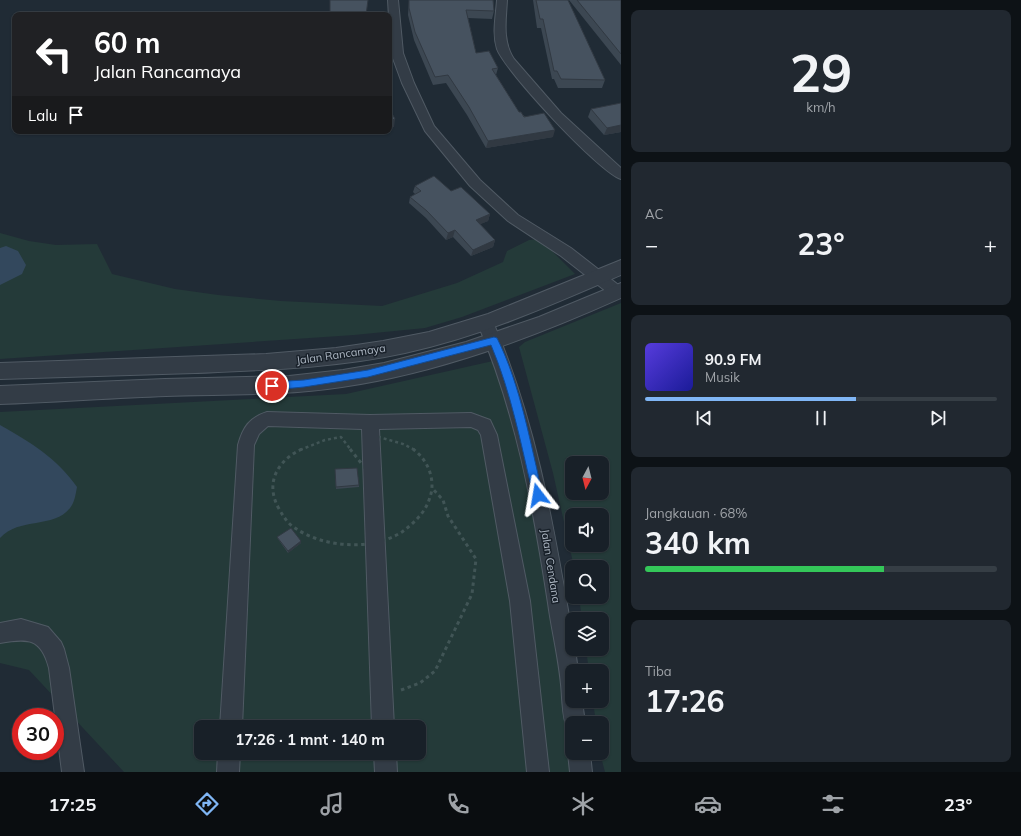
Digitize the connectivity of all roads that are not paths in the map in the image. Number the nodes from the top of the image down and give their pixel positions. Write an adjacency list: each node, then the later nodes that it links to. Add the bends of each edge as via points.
1 (393, 0): 5 (street, via 397,53 429,128 475,183 503,209)
2 (502, 0): 3 (street, via 501,35 507,56 533,91 561,122)
3 (621, 175)
4 (621, 267): 5 (street, Jalan Rancamaya)
5 (599, 277): 6 (street); 7 (street, Jalan Rancamaya)
6 (619, 291): 8 (street, Jalan Rancamaya, via 533,327)
7 (485, 322): 8 (street, Jalan Cendana); 9 (street, Jalan Rancamaya, via 400,346 292,361)
8 (494, 340): 10 (street, Jalan Rancamaya, via 398,367 304,384 188,386); 13 (street, Jalan Cendana, via 519,415 538,495)
9 (0, 371)
10 (0, 395)
11 (370, 422): 14 (street, via 267,419 250,429 246,445); 15 (street); 22 (street, via 471,420 484,425 490,435 520,601)
12 (0, 634): 19 (street, via 21,629 41,634 54,649 59,668)
13 (566, 664)
14 (231, 720)
15 (383, 720)
16 (229, 760): 20 (street)
17 (385, 760): 21 (street)
18 (580, 760): 23 (street)
19 (72, 772)
20 (228, 772)
21 (386, 772)
22 (538, 772)
23 (581, 772)

